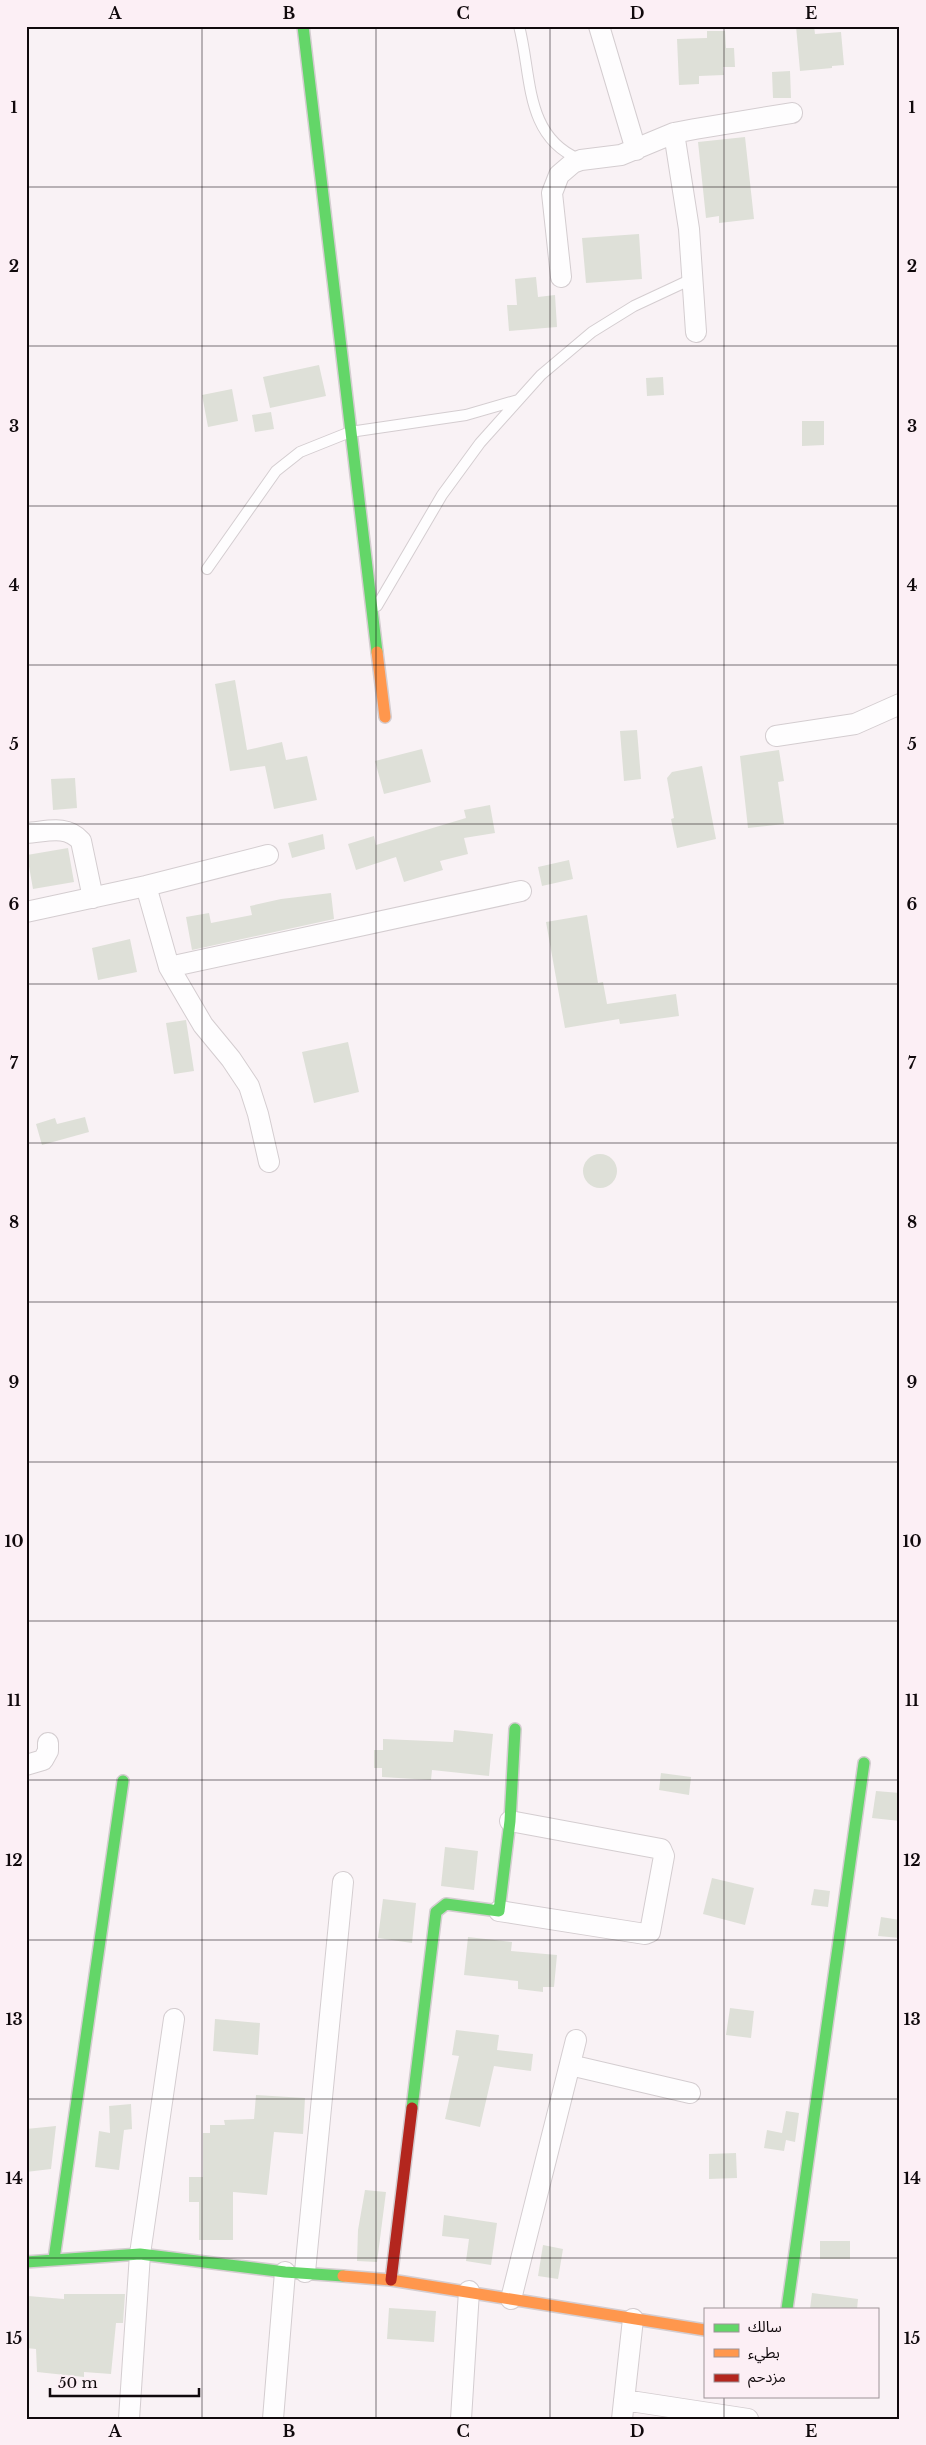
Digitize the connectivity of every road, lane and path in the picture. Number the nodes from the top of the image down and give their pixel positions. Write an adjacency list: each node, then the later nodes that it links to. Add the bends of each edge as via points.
1 (303, 26): 12 (street)
2 (519, 26): 7 (lane, via 536,114 556,144)
3 (599, 26): 6 (street)
4 (792, 113): 5 (street)
5 (674, 133): 6 (street); 9 (street)
6 (636, 150): 7 (street)
7 (582, 160): 8 (street, via 559,174 552,192)
8 (561, 277)
9 (694, 278): 10 (street); 11 (lane, via 634,306 592,332 541,375)
10 (696, 332)
11 (519, 400): 12 (lane, via 466,414); 14 (lane, via 480,443 442,495)
12 (350, 432): 13 (lane, via 300,452 276,471); 14 (street)
13 (207, 570)
14 (372, 613): 16 (street)
15 (900, 704): 17 (street, via 855,724)
16 (385, 717)
17 (776, 736)
18 (26, 832): 22 (street, via 66,830 81,841)
19 (268, 855): 20 (street)
20 (146, 886): 22 (street); 24 (street)
21 (521, 891): 24 (street)
22 (92, 898): 23 (street)
23 (26, 912)
24 (169, 966): 25 (street, via 203,1025 249,1086)
25 (269, 1162)
26 (515, 1730): 31 (street)
27 (48, 1743): 29 (street, via 43,1760)
28 (864, 1763): 45 (street)
29 (26, 1765)
30 (123, 1781): 39 (street)
31 (510, 1821): 33 (street); 33 (street, via 661,1849 664,1856 650,1932 645,1934)
32 (343, 1882): 41 (street)
33 (499, 1911): 42 (street, via 446,1904 436,1912)
34 (174, 2019): 38 (street)
35 (576, 2040): 36 (street)
36 (570, 2065): 37 (street); 44 (street)
37 (690, 2093)
38 (140, 2254): 39 (street); 41 (street); 49 (street)
39 (54, 2258): 40 (street)
40 (26, 2262)
41 (295, 2272): 42 (street); 50 (street)
42 (391, 2280): 43 (street)
43 (469, 2291): 44 (street); 51 (street)
44 (511, 2299): 46 (street)
45 (787, 2308)
46 (633, 2319): 47 (street); 48 (street)
47 (704, 2330)
48 (623, 2410): 52 (street)
49 (129, 2419)
50 (273, 2419)
51 (461, 2419)
52 (748, 2419)

